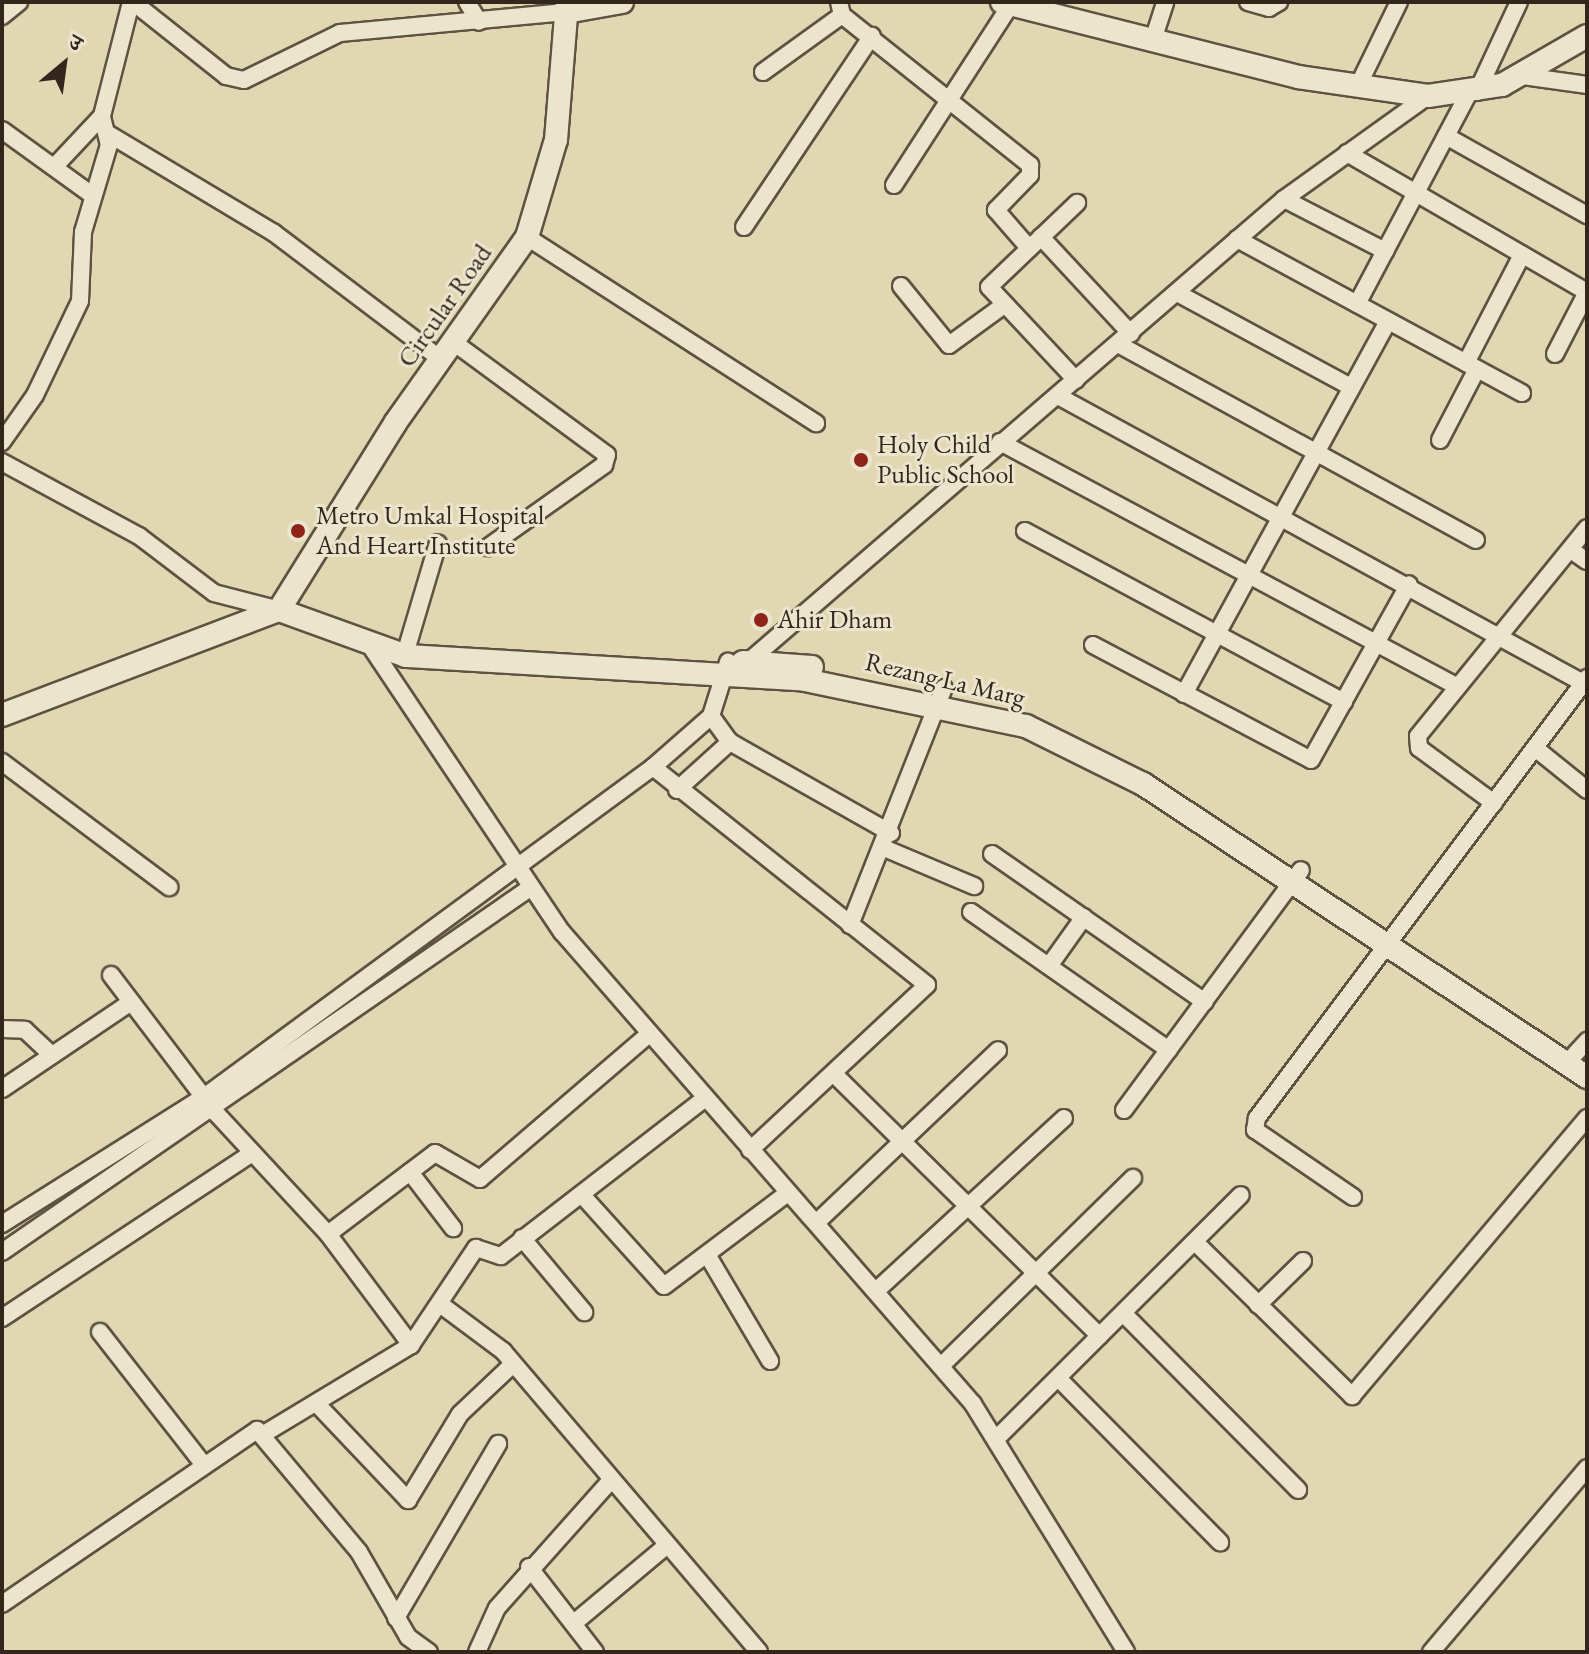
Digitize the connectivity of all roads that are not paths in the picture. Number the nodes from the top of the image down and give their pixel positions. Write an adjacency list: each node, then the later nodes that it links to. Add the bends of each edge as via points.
1 (19, 2): 13 (street)
2 (132, 2): 14 (street, via 235,80 340,33); 25 (street)
3 (467, 2): 14 (street)
4 (622, 2): 11 (main road)
5 (1165, 2): 17 (street)
6 (1248, 2): 7 (street, via 1269,8)
7 (1279, 2)
8 (1399, 2): 21 (street)
9 (1519, 2): 22 (street)
10 (1005, 3): 17 (main road); 24 (street)
11 (566, 7): 14 (street); 38 (main road, Circular Road, via 556,140)
12 (841, 8): 15 (street); 18 (street)
13 (2, 16)
14 (479, 22)
15 (872, 36): 24 (street); 37 (street)
16 (1587, 36): 19 (main road)
17 (1153, 40): 21 (main road)
18 (763, 72)
19 (1523, 76): 20 (street); 22 (main road)
20 (1587, 85)
21 (1357, 88): 23 (main road)
22 (1473, 93): 23 (main road); 28 (street)
23 (1428, 96): 29 (street)
24 (955, 99): 31 (street); 40 (street, via 1030,165 1030,175 996,210)
25 (102, 116): 27 (street); 30 (street)
26 (2, 130): 30 (street)
27 (107, 133): 33 (street); 50 (street, via 274,233)
28 (1446, 136): 32 (street); 36 (street)
29 (1347, 153): 32 (street); 34 (street)
30 (55, 166): 33 (street)
31 (894, 185)
32 (1416, 193): 41 (street); 42 (street)
33 (92, 195): 59 (street, via 80,301 35,395)
34 (1284, 199): 39 (street); 41 (street)
35 (1077, 203): 40 (street)
36 (1587, 215)
37 (744, 227)
38 (527, 237): 50 (main road, Circular Road); 57 (street)
39 (1237, 239): 45 (street); 46 (street)
40 (1035, 242): 47 (street, via 989,287); 49 (street)
41 (1385, 251): 46 (street)
42 (1522, 255): 44 (street); 52 (street)
43 (901, 286): 47 (street, via 949,345)
44 (1587, 292): 51 (street)
45 (1179, 294): 49 (street); 54 (street)
46 (1357, 304): 48 (street)
47 (1004, 305): 53 (street)
48 (1388, 321): 52 (street); 54 (street)
49 (1124, 339): 53 (street); 61 (street)
50 (449, 352): 68 (street, via 607,455 604,465); 73 (main road, Circular Road)
51 (1555, 354)
52 (1472, 366): 55 (street); 58 (street)
53 (1076, 380): 56 (street)
54 (1351, 387): 61 (street)
55 (1522, 393)
56 (1058, 396): 60 (street); 63 (street)
57 (816, 423)
58 (1440, 440)
59 (2, 442)
60 (1000, 442): 71 (street); 82 (street)
61 (1316, 452): 63 (street); 66 (street)
62 (2, 462): 73 (street, via 139,536 214,593)
63 (1280, 517): 71 (street); 72 (street)
64 (1587, 528): 69 (street)
65 (1025, 531): 75 (street)
66 (1476, 540)
67 (438, 543): 78 (street)
68 (488, 547)
69 (1571, 550): 70 (street); 74 (street)
70 (1587, 561)
71 (1248, 574): 75 (street); 77 (street)
72 (1409, 584): 74 (street); 77 (street)
73 (279, 610): 76 (main road, Rezang La Marg); 88 (main road)
74 (1502, 632): 83 (street); 84 (street)
75 (1215, 635): 85 (street); 87 (street)
76 (339, 636): 78 (main road, Rezang La Marg); 80 (main road, Rezang La Marg)
77 (1377, 642): 84 (street); 87 (street)
78 (408, 644): 81 (main road, Rezang La Marg)
79 (1093, 645): 85 (street)
80 (373, 650): 81 (main road, Rezang La Marg, via 474,665); 99 (street)
81 (615, 665): 82 (main road, Rezang La Marg)
82 (734, 666): 86 (main road, Rezang La Marg); 89 (street)
83 (1585, 681): 91 (street)
84 (1458, 687): 96 (street, via 1417,742)
85 (1184, 694): 87 (street, via 1311,760)
86 (942, 695): 97 (street); 100 (main road, Rezang La Marg, via 1023,709 1096,742)
87 (1344, 702)
88 (2, 715)
89 (711, 716): 90 (street); 93 (street)
90 (730, 742): 94 (street); 97 (street)
91 (1535, 748): 95 (street); 96 (street)
92 (2, 762): 102 (street)
93 (653, 767): 94 (street); 99 (street)
94 (677, 790): 106 (street)
95 (1587, 790)
96 (1494, 803): 107 (street)
97 (888, 840): 101 (street); 106 (street)
98 (992, 854): 105 (street)
99 (516, 866): 103 (street); 121 (street)
100 (1297, 874): 107 (main road, Rezang La Marg); 111 (street)
101 (974, 886)
102 (169, 887)
103 (530, 888): 113 (street); 124 (street)
104 (971, 912): 108 (street)
105 (1084, 917): 108 (street); 111 (street)
106 (850, 925): 118 (street, via 927,989)
107 (1391, 940): 116 (main road, Rezang La Marg); 119 (main road, Rezang La Marg); 135 (street, via 1254,1125)
108 (1049, 966): 115 (street)
109 (111, 975): 110 (street)
110 (131, 1002): 117 (street); 121 (street)
111 (1205, 1002): 115 (street)
112 (2, 1029): 117 (street, via 25,1030)
113 (648, 1035): 122 (street); 130 (street, via 480,1179 441,1153)
114 (998, 1050): 127 (street)
115 (1169, 1050): 123 (street)
116 (1583, 1052)
117 (51, 1054): 120 (street)
118 (834, 1074): 127 (street); 128 (street)
119 (1587, 1077)
120 (2, 1089)
121 (204, 1097): 124 (street); 138 (street)
122 (704, 1099): 128 (street); 133 (street)
123 (1124, 1110)
124 (215, 1112): 129 (street); 143 (street)
125 (1064, 1118): 136 (street)
126 (1587, 1118): 149 (street, via 1358,1394 1339,1387)
127 (902, 1143): 136 (street); 137 (street)
128 (750, 1150): 132 (street)
129 (252, 1153): 140 (street); 152 (street)
130 (410, 1172): 139 (street); 140 (street)
131 (1133, 1178): 146 (street)
132 (788, 1193): 137 (street); 144 (street)
133 (582, 1195): 141 (street); 144 (street, via 660,1285)
134 (1241, 1195): 142 (street)
135 (1353, 1197)
136 (968, 1208): 146 (street); 147 (street)
137 (816, 1223): 147 (street)
138 (2, 1224)
139 (453, 1228)
140 (328, 1234): 155 (street)
141 (522, 1238): 148 (street, via 497,1257 476,1248); 150 (street)
142 (1196, 1243): 149 (street); 151 (street)
143 (2, 1252)
144 (708, 1256): 156 (street)
145 (1303, 1261): 149 (street)
146 (1037, 1275): 154 (street); 158 (street)
147 (877, 1290): 158 (street)
148 (440, 1304): 155 (street); 157 (street, via 488,1337)
149 (1258, 1305)
150 (584, 1312)
151 (1123, 1313): 154 (street); 167 (street)
152 (2, 1318)
153 (100, 1332): 164 (street)
154 (1100, 1336): 159 (street)
155 (411, 1345): 160 (street)
156 (770, 1361)
157 (513, 1364): 160 (street, via 460,1414 408,1500); 166 (street)
158 (943, 1364): 162 (street)
159 (1058, 1378): 162 (street); 168 (street)
160 (316, 1403): 161 (street)
161 (262, 1435): 164 (street, via 252,1431); 172 (street, via 359,1552)
162 (997, 1438): 178 (street)
163 (498, 1444): 172 (street)
164 (203, 1464): 171 (street)
165 (1587, 1468): 179 (street)
166 (610, 1481): 169 (street); 170 (street)
167 (1298, 1490)
168 (1220, 1542)
169 (665, 1547): 173 (street); 177 (street)
170 (529, 1567): 173 (street); 175 (street, via 497,1608)
171 (2, 1604)
172 (396, 1618): 174 (street)
173 (574, 1623): 176 (street)
174 (429, 1652)
175 (477, 1652)
176 (595, 1652)
177 (759, 1652)
178 (1126, 1652)
179 (1431, 1652)

